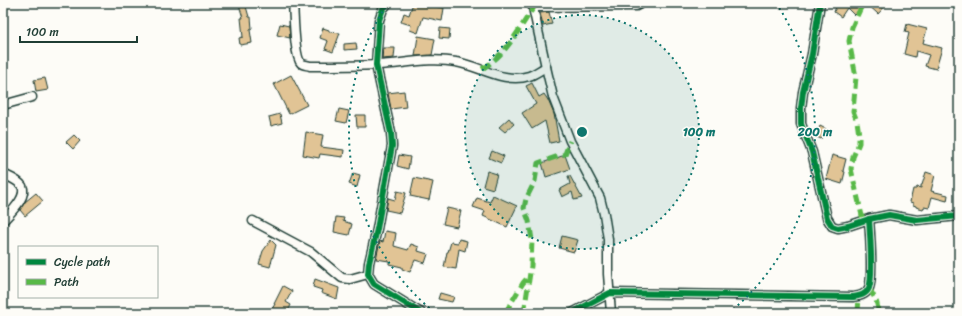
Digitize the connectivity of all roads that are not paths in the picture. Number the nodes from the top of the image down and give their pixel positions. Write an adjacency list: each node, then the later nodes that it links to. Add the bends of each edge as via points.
1 (293, 3): 6 (street, via 295,40 300,63 310,66)
2 (388, 3): 6 (street, via 379,20)
3 (642, 3): 5 (street, via 636,6)
4 (820, 3): 12 (street, via 803,92 801,124 812,152 827,218 832,226 838,228)
5 (533, 5): 7 (street)
6 (376, 65): 7 (street, via 443,60 511,78 522,78); 15 (street, via 392,146)
7 (546, 68): 16 (street, via 570,141 600,198 608,239)
8 (32, 97): 9 (street)
9 (3, 104)
10 (3, 174): 13 (street, via 22,185 23,190 17,206)
11 (959, 216): 12 (street, via 917,220 889,215)
12 (869, 219): 16 (street, via 869,288 859,296)
13 (3, 221)
14 (254, 221): 15 (street, via 310,252 342,278 350,279)
15 (368, 274): 17 (street, via 374,284)
16 (610, 292): 18 (street); 19 (street)
17 (421, 313)
18 (572, 313)
19 (610, 313)

